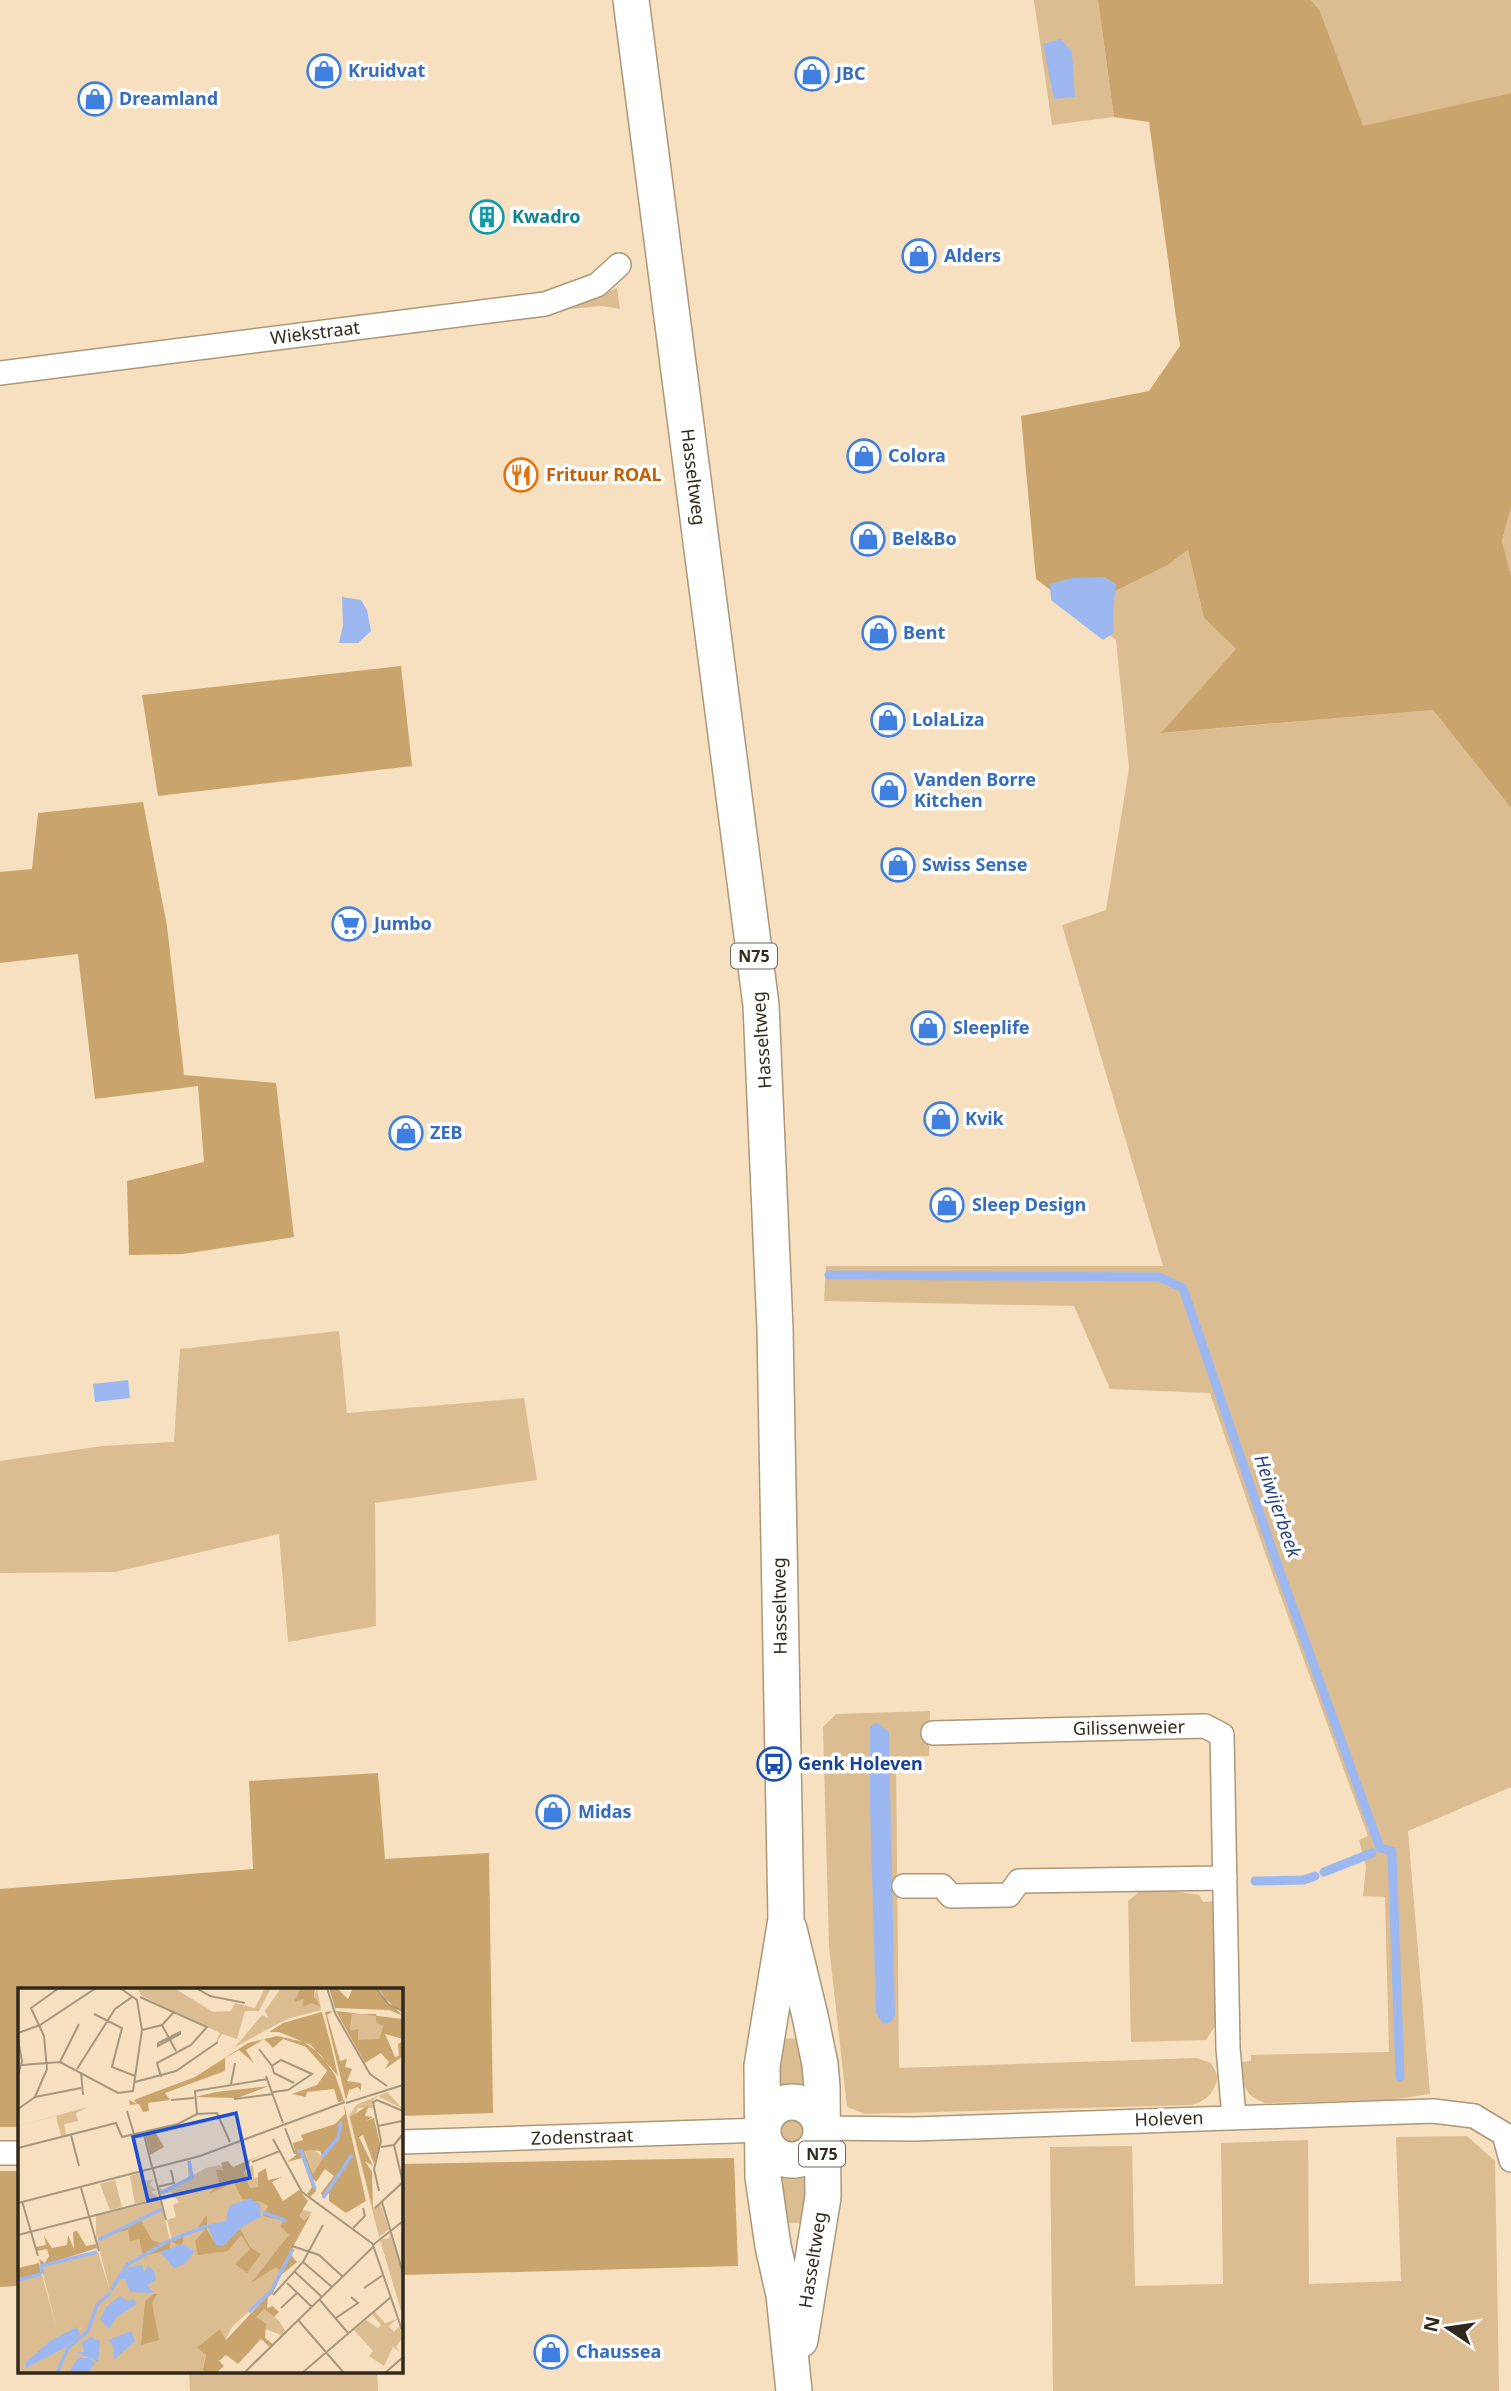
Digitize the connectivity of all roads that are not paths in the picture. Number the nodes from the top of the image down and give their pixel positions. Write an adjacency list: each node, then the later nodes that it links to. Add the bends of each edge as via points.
1 (631, 0): 7 (main road, Hasseltweg / N75, via 761,1005 775,1329)
2 (620, 265): 3 (street, Wiekstraat, via 597,285 545,304)
3 (0, 373)
4 (933, 1733): 5 (street, Gilissenweier, via 1205,1726 1222,1735)
5 (1225, 1878): 6 (street, via 1019,1881 1009,1895 951,1896 942,1886); 8 (street, Gilissenweier)
6 (904, 1886)
7 (786, 1919): 9 (main road, Hasseltweg / N75, via 820,2064); 10 (main road, Hasseltweg / N75, via 762,2066)
8 (1234, 2117): 9 (street, Holeven); 11 (street, Holeven, via 1433,2111 1474,2116)
9 (821, 2128): 10 (main road, N75, via 812,2109 792,2102 771,2110); 16 (main road, Hasseltweg / N75, via 823,2197)
10 (763, 2130): 12 (street, Zodenstraat); 16 (main road, Hasseltweg / N75, via 762,2177 784,2295)
11 (1507, 2132): 15 (street)
12 (402, 2142)
13 (0, 2153): 14 (street)
14 (18, 2153)
15 (1511, 2160)
16 (795, 2391)

